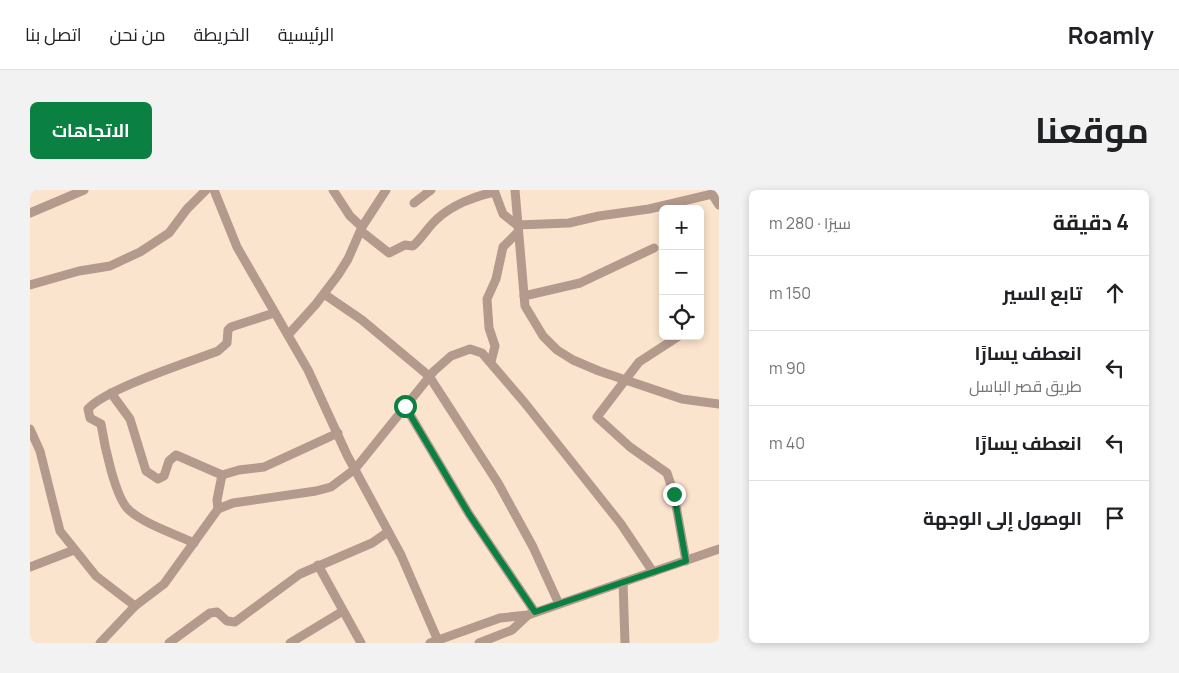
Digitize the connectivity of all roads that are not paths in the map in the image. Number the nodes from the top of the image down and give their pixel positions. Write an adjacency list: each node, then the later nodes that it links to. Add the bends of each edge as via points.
1 (84, 190): 11 (street)
2 (206, 190): 15 (street, via 169,233 140,252 110,266)
3 (214, 190): 18 (street, via 237,247)
4 (333, 190): 12 (street)
5 (386, 190): 12 (street)
6 (431, 190): 9 (street)
7 (515, 190): 13 (street)
8 (494, 191): 12 (street, via 447,212 413,245 391,252 385,251); 13 (street, via 503,214)
9 (414, 203)
10 (719, 205): 13 (street, via 712,194 649,209)
11 (30, 213)
12 (362, 229): 16 (street, via 348,260)
13 (517, 229): 17 (street); 21 (street, via 503,247 496,279 486,299 489,328 495,346)
14 (654, 248): 17 (street, via 580,283)
15 (30, 285)
16 (324, 294): 19 (street); 22 (street, via 362,320)
17 (524, 296): 23 (street, via 525,306 535,325 557,350 573,360)
18 (274, 313): 19 (street); 24 (street, via 231,327 227,343 218,351)
19 (288, 335): 28 (street)
20 (672, 340): 23 (street, via 649,354)
21 (491, 362): 22 (street, via 482,353 464,350 451,356); 39 (street, via 621,524)
22 (430, 376): 26 (street); 41 (street, via 498,483 534,547)
23 (624, 379): 25 (street, via 700,404); 36 (street, via 600,410 598,418 630,447 667,473)
24 (111, 393): 30 (street, via 130,419 142,461 153,477 162,478 169,461 176,455); 33 (street, via 94,403 88,411 90,418 101,424 107,458 128,510)
25 (719, 404)
26 (405, 406): 29 (street); 44 (street)
27 (30, 429): 34 (street, via 40,451 60,531)
28 (338, 433): 29 (street); 30 (street, via 264,466)
29 (355, 470): 31 (street, via 324,490); 32 (street)
30 (222, 475): 31 (street)
31 (218, 509): 33 (street)
32 (388, 532): 37 (street, via 372,543); 45 (street, via 401,555)
33 (194, 543): 42 (street, via 164,584)
34 (74, 550): 38 (street); 42 (street, via 96,576)
35 (719, 550): 36 (street)
36 (686, 561): 39 (street)
37 (318, 565): 43 (street); 47 (street, via 300,574 235,622 227,621 217,612 210,612)
38 (30, 567)
39 (654, 572): 40 (street)
40 (623, 582): 41 (street); 51 (street)
41 (559, 604): 44 (street)
42 (135, 606): 46 (street)
43 (343, 611): 48 (street); 49 (street)
44 (532, 614): 45 (street, via 506,616); 50 (street, via 512,630)
45 (435, 642)
46 (100, 643)
47 (169, 643)
48 (290, 643)
49 (361, 643)
50 (479, 643)
51 (625, 643)

